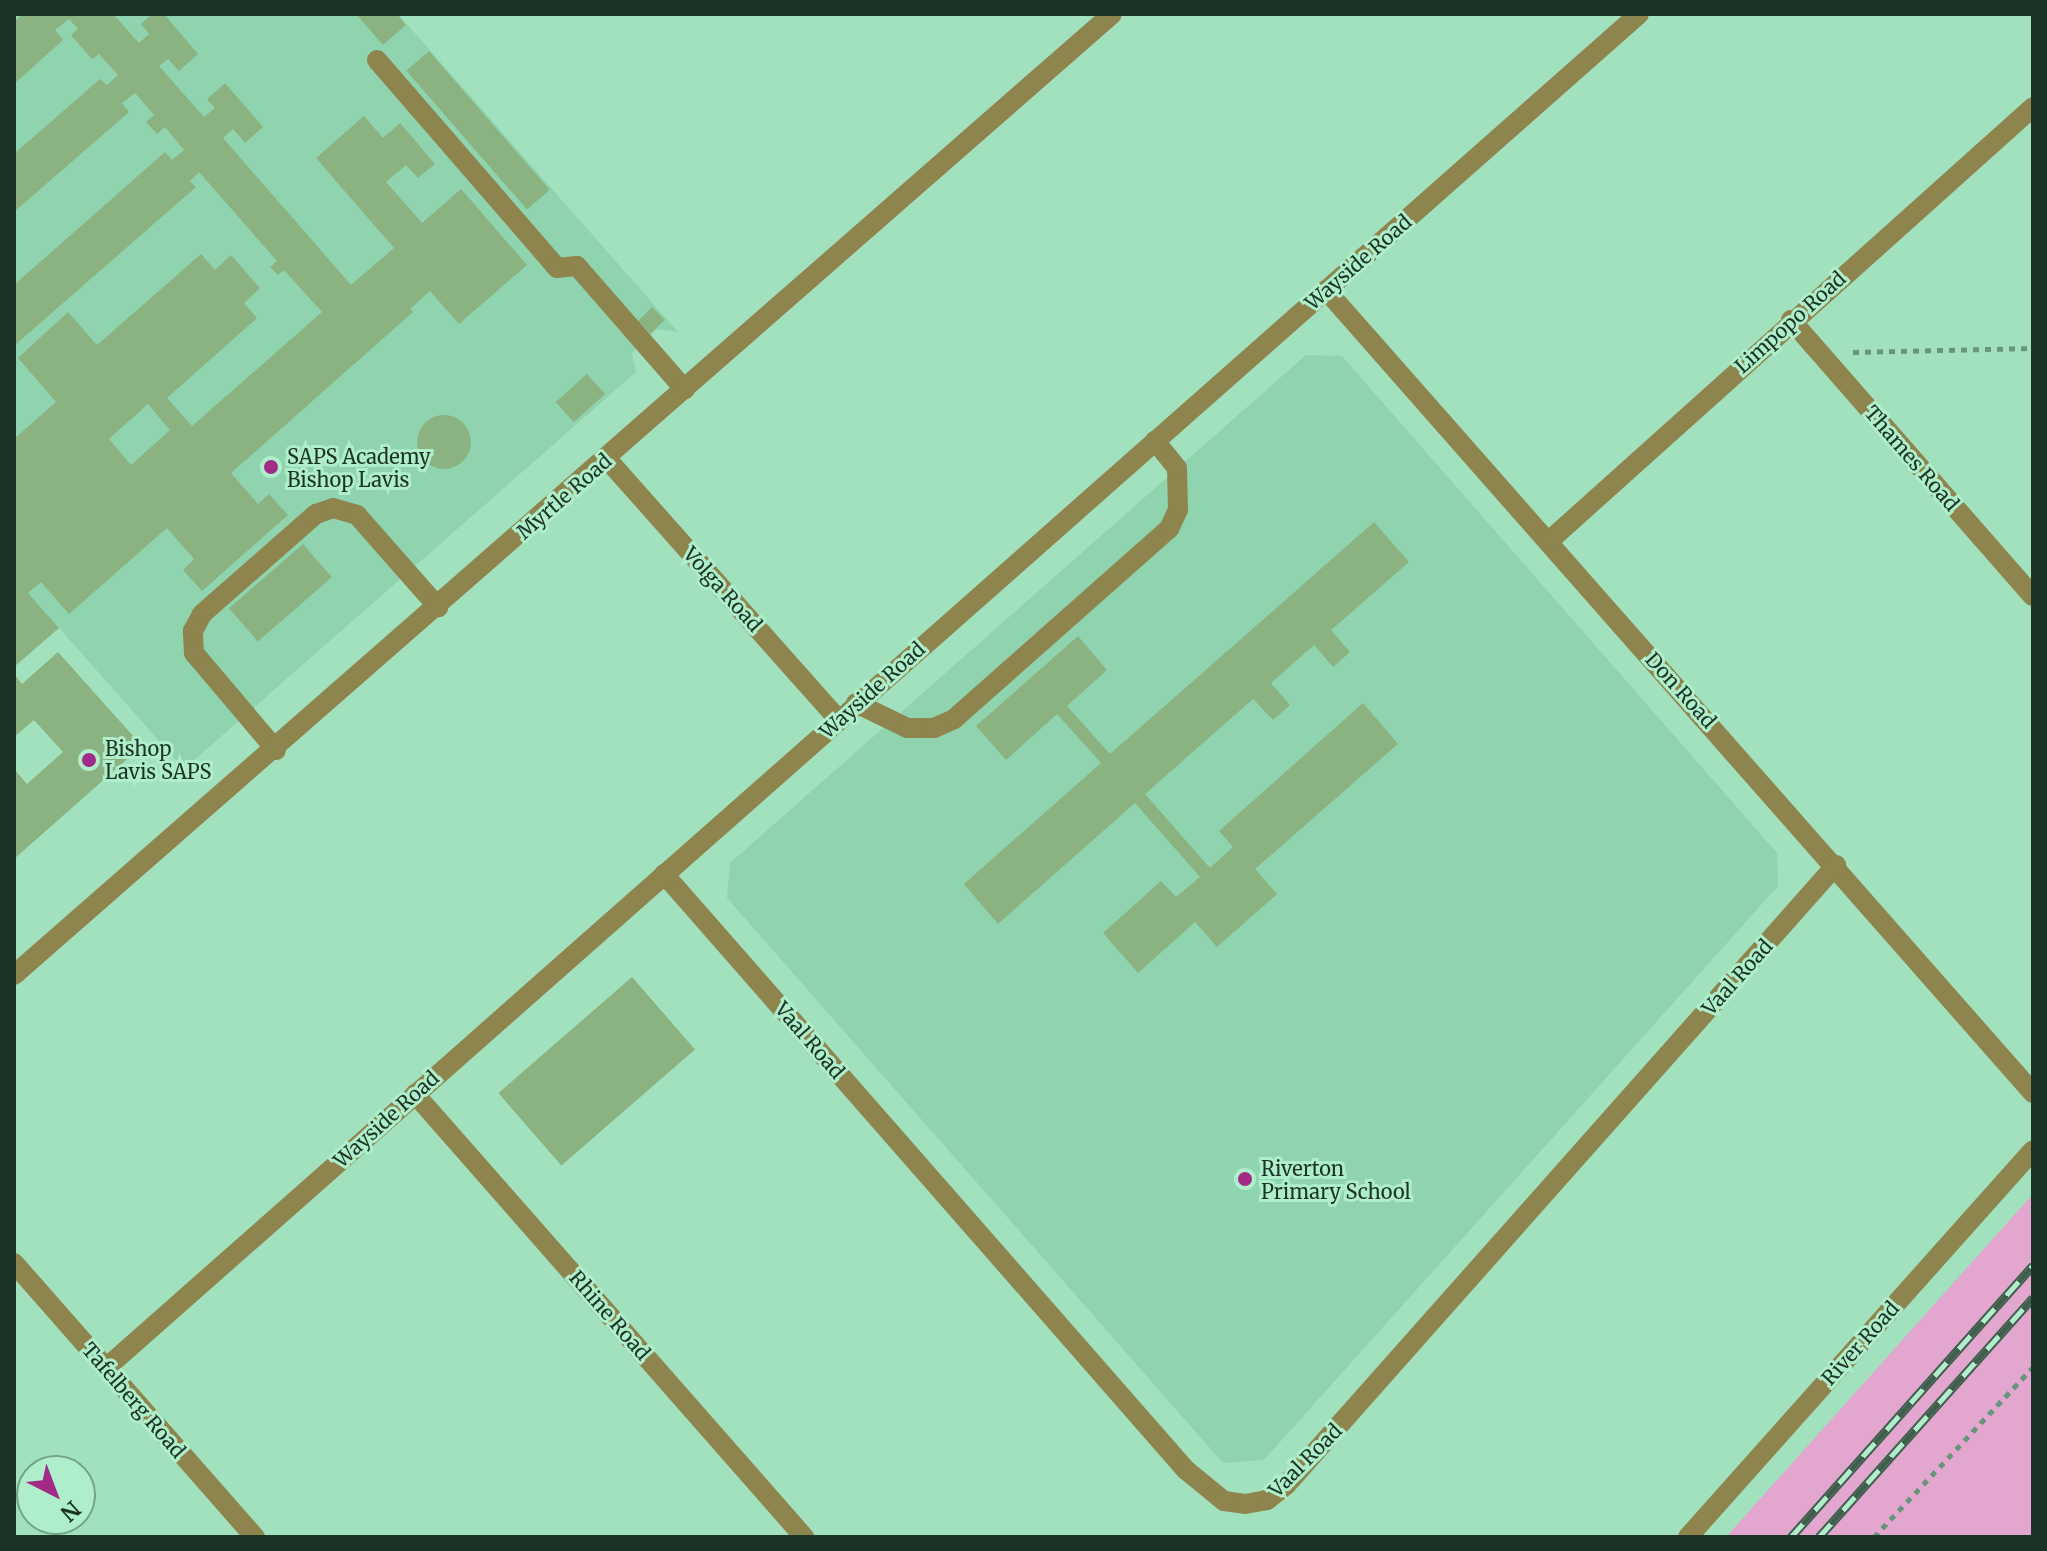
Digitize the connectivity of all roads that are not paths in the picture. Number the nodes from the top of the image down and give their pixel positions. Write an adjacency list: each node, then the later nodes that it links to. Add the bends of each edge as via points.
1 (1112, 14): 7 (street, Myrtle Road)
2 (1639, 14): 5 (street, Wayside Road)
3 (377, 60): 7 (street, via 557,268 577,266)
4 (2033, 107): 6 (street, Limpopo Road)
5 (1326, 290): 8 (street, Wayside Road); 10 (street, Don Road)
6 (1791, 320): 10 (street, Limpopo Road); 11 (street, Thames Road)
7 (685, 390): 9 (street, Myrtle Road)
8 (1155, 441): 13 (street, Wayside Road); 13 (street, via 1177,468 1178,510 1169,529 954,719 934,728 907,728)
9 (607, 459): 12 (street, Myrtle Road); 14 (street, Volga Road)
10 (1549, 541): 16 (street, Don Road)
11 (2033, 596)
12 (438, 607): 15 (street, Myrtle Road); 15 (street, via 357,515 341,508 316,514 225,594 196,622 194,653)
13 (856, 703): 14 (street, Wayside Road)
14 (839, 720): 17 (street, Wayside Road)
15 (276, 750): 18 (street, Myrtle Road)
16 (1836, 865): 17 (street, Vaal Road, via 1286,1485 1267,1500 1245,1504 1224,1501 1186,1470); 19 (street, Don Road)
17 (664, 874): 20 (street, Wayside Road)
18 (14, 975)
19 (2033, 1093)
20 (415, 1094): 23 (street, Wayside Road); 25 (street, Rhine Road)
21 (2033, 1150): 26 (street, River Road)
22 (14, 1263): 23 (street, Tafelberg Road)
23 (106, 1368): 24 (street, Tafelberg Road)
24 (255, 1537)
25 (804, 1537)
26 (1688, 1537)

